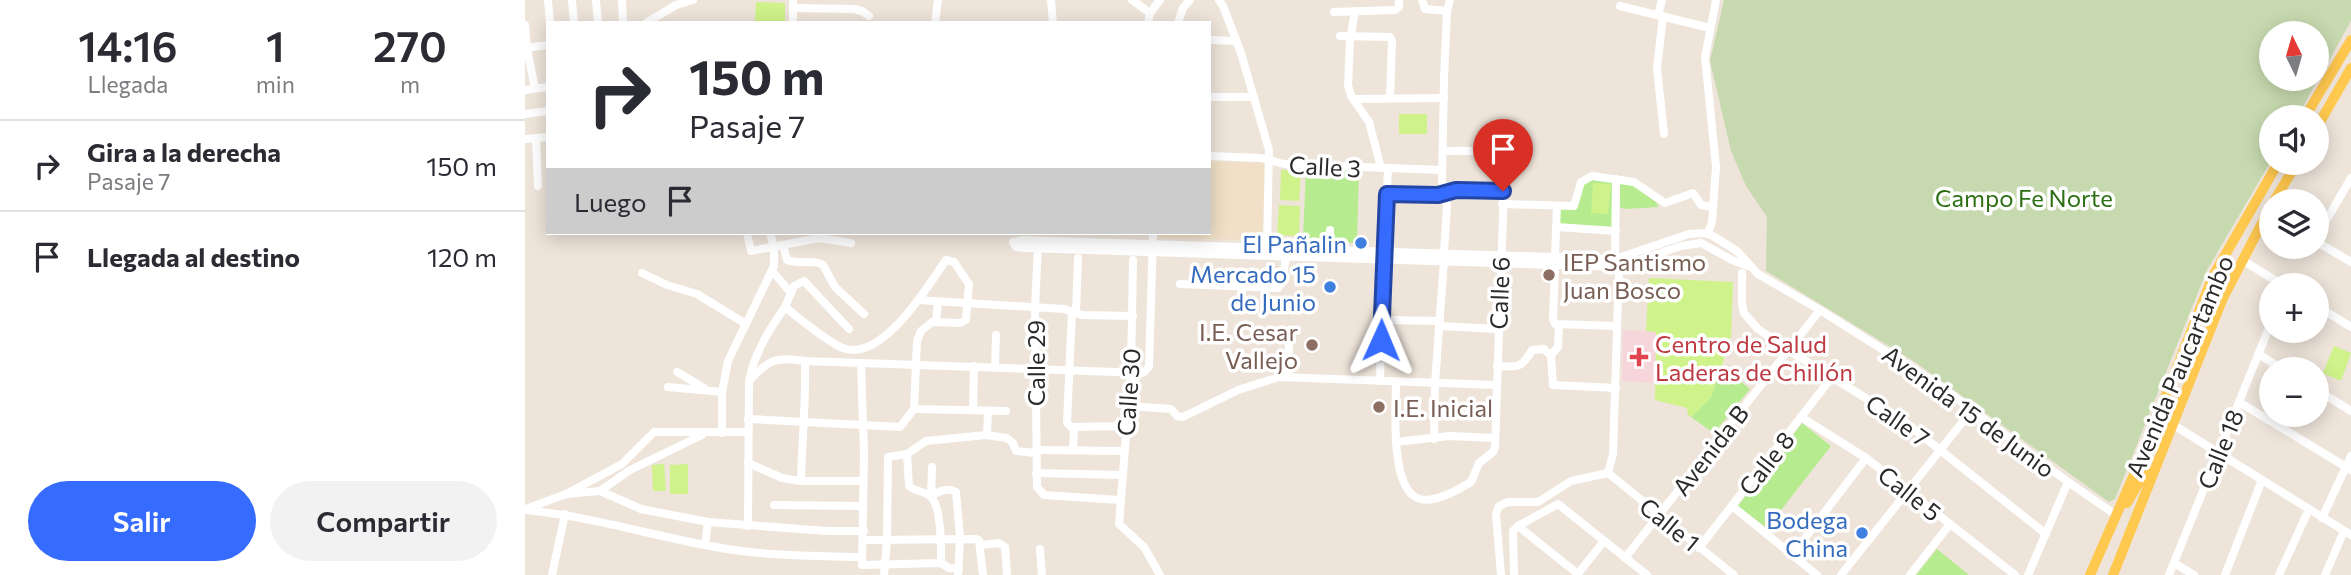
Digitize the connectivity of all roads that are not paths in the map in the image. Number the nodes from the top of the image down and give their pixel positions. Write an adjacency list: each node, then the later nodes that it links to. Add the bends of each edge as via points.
1 (548, 0): 27 (street)
2 (572, 0): 28 (street)
3 (596, 0): 29 (street)
4 (622, 0): 30 (street)
5 (692, 0): 17 (street)
6 (937, 0): 32 (street)
7 (1051, 0): 33 (street)
8 (1132, 0): 24 (street)
9 (1160, 0): 24 (street)
10 (1189, 0): 35 (street)
11 (1219, 0): 42 (street)
12 (1399, 0): 21 (street, via 1395,10)
13 (1422, 0): 22 (street, via 1425,9)
14 (1450, 0): 22 (street)
15 (1662, 0): 26 (street)
16 (1716, 0): 37 (street)
17 (675, 2): 31 (street)
18 (793, 4): 19 (street)
19 (841, 4): 25 (street)
20 (1620, 6): 26 (street)
21 (1355, 11): 23 (street); 38 (street)
22 (1447, 11): 53 (street)
23 (1334, 12)
24 (1150, 13): 34 (street)
25 (869, 16)
26 (1661, 16): 37 (street); 58 (street, via 1657,68)
27 (550, 21)
28 (574, 21)
29 (598, 21)
30 (623, 21)
31 (649, 21)
32 (935, 21)
33 (1053, 21)
34 (1149, 21)
35 (1179, 21)
36 (525, 25): 44 (street)
37 (1710, 28): 78 (street, via 1705,57 1716,167)
38 (1350, 35): 39 (street); 51 (street, via 1391,38); 52 (street, via 1348,85)
39 (1340, 36)
40 (1211, 40): 42 (street)
41 (2351, 40): 54 (main road)
42 (1236, 41): 50 (street)
43 (546, 45): 44 (street)
44 (526, 48): 47 (street)
45 (2351, 68): 55 (main road)
46 (546, 87): 47 (street)
47 (535, 88): 48 (street)
48 (525, 90)
49 (1211, 97): 50 (street)
50 (1254, 97): 64 (street)
51 (1390, 98): 52 (street); 53 (street)
52 (1353, 99): 65 (street, via 1369,122)
53 (1444, 99): 62 (street)
54 (2312, 105)
55 (2329, 106)
56 (546, 111): 57 (street)
57 (525, 114)
58 (1664, 134)
59 (546, 137): 60 (street)
60 (536, 138): 61 (street); 70 (street)
61 (525, 139)
62 (1443, 151): 66 (street); 71 (street, Calle 6, via 1502,155)
63 (1211, 156): 64 (street, Calle 3)
64 (1270, 161): 65 (street, Calle 3); 97 (street)
65 (1385, 169): 66 (street, Calle 3); 74 (street)
66 (1442, 170): 72 (street)
67 (2271, 175): 219 (main road, Avenida Paucartambo, via 2213,276)
68 (2351, 178): 73 (street)
69 (1616, 179): 77 (street, via 1584,178 1574,206); 78 (street, via 1639,184 1665,203 1689,193 1701,205); 83 (street)
70 (538, 186)
71 (1503, 191): 72 (street); 76 (street, Calle 6)
72 (1445, 192): 74 (street); 102 (street)
73 (2342, 193): 75 (street); 79 (street)
74 (1387, 194): 100 (street)
75 (2351, 199)
76 (1502, 204): 77 (street); 104 (street, Calle 6)
77 (1557, 206): 80 (street)
78 (1713, 207): 84 (street)
79 (2329, 215)
80 (1556, 227): 83 (street); 106 (street)
81 (1330, 230): 94 (street)
82 (2259, 230): 107 (main road, Avenida Paucartambo)
83 (1616, 231): 110 (street)
84 (1708, 233): 110 (street, Avenida 15 de Junio, via 1689,234); 111 (street, Avenida 15 de Junio, via 1737,251)
85 (747, 235): 96 (street, via 751,251)
86 (772, 235): 96 (street)
87 (793, 235): 92 (street)
88 (818, 235): 92 (street); 93 (street)
89 (1153, 235): 98 (street)
90 (1022, 236): 95 (street, Avenida 15 de Junio, via 1014,245)
91 (1056, 237): 95 (street, Avenida 15 de Junio); 98 (street, Avenida 15 de Junio)
92 (795, 243): 96 (street)
93 (851, 243)
94 (1330, 243)
95 (1038, 245): 98 (street, Avenida 15 de Junio); 122 (street, Calle 29)
96 (778, 246): 108 (street, via 787,260 796,264); 112 (street)
97 (1267, 247): 98 (street, Avenida 15 de Junio); 100 (street, Avenida 15 de Junio)
98 (1152, 248): 101 (street, Avenida 15 de Junio); 153 (street, via 1149,367 1146,372)
99 (2329, 249): 109 (street)
100 (1383, 255): 101 (street, Avenida 15 de Junio); 102 (street, Avenida 15 de Junio); 128 (street)
101 (1286, 257): 116 (street, via 1278,288)
102 (1444, 257): 104 (street, Avenida 15 de Junio); 131 (street)
103 (1077, 258): 124 (street)
104 (1500, 258): 106 (street, Avenida 15 de Junio); 136 (street, Calle 6)
105 (1133, 260): 127 (street, Calle 30)
106 (1555, 260): 110 (street, Avenida 15 de Junio); 132 (street, via 1553,320)
107 (2242, 260): 114 (street); 177 (main road, Avenida Paucartambo)
108 (815, 262): 115 (street); 126 (street, via 823,265 835,287)
109 (2351, 262)
110 (1617, 263): 111 (street, Avenida 15 de Junio, via 1697,243); 133 (street)
111 (1745, 270): 123 (street, Avenida 15 de Junio); 140 (street, Calle 7, via 1744,313)
112 (772, 271): 117 (street); 130 (street)
113 (642, 273): 130 (street, via 697,295)
114 (2263, 273)
115 (802, 280): 117 (street); 135 (street)
116 (1180, 284)
117 (791, 293): 121 (street)
118 (918, 300): 119 (street); 120 (street, via 946,260 951,260 969,284); 121 (street, via 880,340 854,350 840,347)
119 (937, 302): 120 (street); 129 (street)
120 (968, 304): 122 (street); 129 (street, via 964,322)
121 (785, 307): 156 (street, via 759,350)
122 (1035, 308): 124 (street); 150 (street, Calle 29)
123 (1820, 310): 140 (street, Avenida B); 169 (street, Avenida 15 de Junio, via 1907,363)
124 (1074, 312): 127 (street); 151 (street)
125 (2329, 313): 134 (street)
126 (865, 314)
127 (1133, 316): 153 (street, Calle 30)
128 (1382, 320): 131 (street); 157 (street)
129 (936, 321): 146 (street, via 921,331)
130 (746, 324): 164 (street, via 729,361)
131 (1440, 324): 136 (street); 159 (street)
132 (1559, 326): 133 (street); 142 (street, via 1558,347)
133 (1617, 326): 162 (street)
134 (2351, 327)
135 (849, 329)
136 (1498, 329): 148 (street, Calle 6)
137 (996, 335): 149 (street)
138 (1289, 343): 154 (street)
139 (2263, 343): 141 (street, Calle 18)
140 (1788, 351): 155 (street, Calle 7); 218 (street, Avenida B)
141 (2258, 354): 143 (street); 166 (street, Calle 18)
142 (1551, 355): 148 (street, via 1535,349 1520,366); 162 (street, via 1551,383 1555,386)
143 (2263, 357)
144 (805, 361): 145 (street); 156 (street, via 769,361); 176 (street)
145 (861, 363): 146 (street); 178 (street)
146 (915, 366): 147 (street); 168 (street)
147 (974, 366): 149 (street); 170 (street)
148 (1497, 366): 160 (street, Calle 6)
149 (995, 367): 150 (street)
150 (1036, 368): 151 (street); 192 (street, Calle 29)
151 (1069, 370): 153 (street); 180 (street, via 1067,421)
152 (677, 372): 163 (street)
153 (1131, 373): 167 (street, Calle 30)
154 (1288, 377): 157 (street); 167 (street, via 1245,387 1183,417 1171,409)
155 (1832, 377): 174 (street, Calle 8); 190 (street, Calle 7)
156 (749, 381): 175 (street)
157 (1380, 381): 158 (street)
158 (1396, 382): 159 (street); 188 (street)
159 (1435, 383): 160 (street); 186 (street)
160 (1496, 384): 185 (street, Calle 6)
161 (668, 387): 163 (street)
162 (1616, 388): 201 (street)
163 (708, 391): 164 (street)
164 (722, 392): 183 (street)
165 (2329, 397): 173 (street)
166 (2239, 402): 193 (street, Calle 18); 199 (street)
167 (1129, 406): 179 (street, Calle 30)
168 (913, 410): 170 (street); 178 (street, via 900,427)
169 (1972, 410): 190 (street); 206 (street, Avenida 15 de Junio)
170 (973, 411): 171 (street)
171 (988, 411): 172 (street); 184 (street)
172 (1006, 411)
173 (2351, 411)
174 (1801, 417): 196 (street, Calle 5); 214 (street, Calle 8)
175 (748, 419): 176 (street); 181 (street)
176 (804, 421): 178 (street); 204 (street)
177 (2172, 424): 187 (main road, Avenida Paucartambo); 193 (street)
178 (863, 425): 205 (street)
179 (1127, 426): 180 (street); 191 (street, Calle 30)
180 (1074, 427): 189 (street)
181 (748, 432): 183 (street); 197 (street)
182 (705, 433): 183 (street); 207 (street, via 630,470); 209 (street, via 654,432 622,464)
183 (722, 433)
184 (987, 435): 192 (street, via 1007,438 1020,453); 194 (street, via 926,441)
185 (1495, 438): 186 (street); 188 (street, via 1494,450 1479,463 1471,482 1421,500 1406,484)
186 (1434, 439): 188 (street)
187 (2166, 439): 219 (main road); 260 (main road, Avenida Paucartambo)
188 (1395, 442)
189 (1073, 450): 191 (street); 192 (street)
190 (1940, 450): 208 (street); 226 (street, Calle 7)
191 (1123, 451): 202 (street, Calle 30)
192 (1035, 452): 200 (street, Calle 29)
193 (2218, 453): 203 (street); 241 (street, Calle 18)
194 (907, 454): 210 (street, via 909,486); 230 (street, via 887,457)
195 (2351, 456): 199 (street)
196 (1866, 458): 208 (street, Calle 5); 236 (street)
197 (748, 463): 204 (street); 223 (street)
198 (932, 467): 210 (street)
199 (2349, 468): 220 (street)
200 (1036, 473): 202 (street); 211 (street, Calle 29, via 1037,486 1044,495)
201 (1608, 473): 218 (street, Calle 1); 250 (street, via 1571,481 1538,502 1499,506)
202 (1122, 475): 211 (street, Calle 30)
203 (2262, 480): 216 (street); 263 (street)
204 (801, 481): 205 (street)
205 (863, 481): 213 (street)
206 (2068, 482): 219 (street, Avenida 15 de Junio); 226 (street)
207 (600, 491): 209 (street); 221 (street, via 641,509)
208 (1907, 491): 222 (street, Calle 5); 255 (street)
209 (566, 494): 215 (street)
210 (931, 496): 228 (street, via 942,490 956,492); 229 (street)
211 (1120, 500): 249 (street, Calle 30, via 1119,524 1144,547)
212 (774, 505): 213 (street)
213 (862, 506): 227 (street)
214 (1732, 506): 234 (street, Calle 8); 236 (street)
215 (525, 509): 217 (street)
216 (2309, 509): 220 (street); 264 (street)
217 (565, 514): 232 (street); 244 (street)
218 (1659, 515): 234 (street, Calle 1); 238 (street, Avenida B)
219 (2116, 515): 259 (main road, Avenida Paucartambo)
220 (2322, 517): 225 (street)
221 (708, 522): 223 (street); 232 (street)
222 (1950, 524): 256 (street); 257 (street, Calle 5)
223 (748, 526): 227 (street)
224 (1518, 526): 231 (street, via 1558,505); 243 (street); 251 (street, via 1512,536)
225 (2347, 533): 265 (street)
226 (2046, 534): 258 (street)
227 (863, 536): 230 (street); 237 (street)
228 (960, 537): 229 (street); 233 (street, via 976,539); 242 (street)
229 (941, 538): 230 (street); 240 (street)
230 (887, 541): 239 (street)
231 (1604, 541): 238 (street); 243 (street)
232 (705, 545): 237 (street, via 762,554)
233 (981, 545): 246 (street); 247 (street, via 1005,547)
234 (1699, 548): 253 (street, Calle 1)
235 (1040, 550): 248 (street)
236 (1792, 555): 254 (street)
237 (861, 556): 239 (street, via 862,565)
238 (1625, 558): 252 (street)
239 (885, 563): 240 (street); 245 (street)
240 (941, 563): 242 (street)
241 (2174, 563): 261 (street, Calle 18); 262 (street)
242 (959, 572)
243 (1578, 574)
244 (552, 575)
245 (884, 575)
246 (983, 575)
247 (1007, 575)
248 (1042, 575)
249 (1160, 575)
250 (1501, 575)
251 (1514, 575)
252 (1646, 575)
253 (1734, 575)
254 (1817, 575)
255 (1841, 575)
256 (1910, 575)
257 (2015, 575)
258 (2028, 575)
259 (2090, 575)
260 (2113, 575)
261 (2169, 575)
262 (2194, 575)
263 (2225, 575)
264 (2279, 575)
265 (2325, 575)

